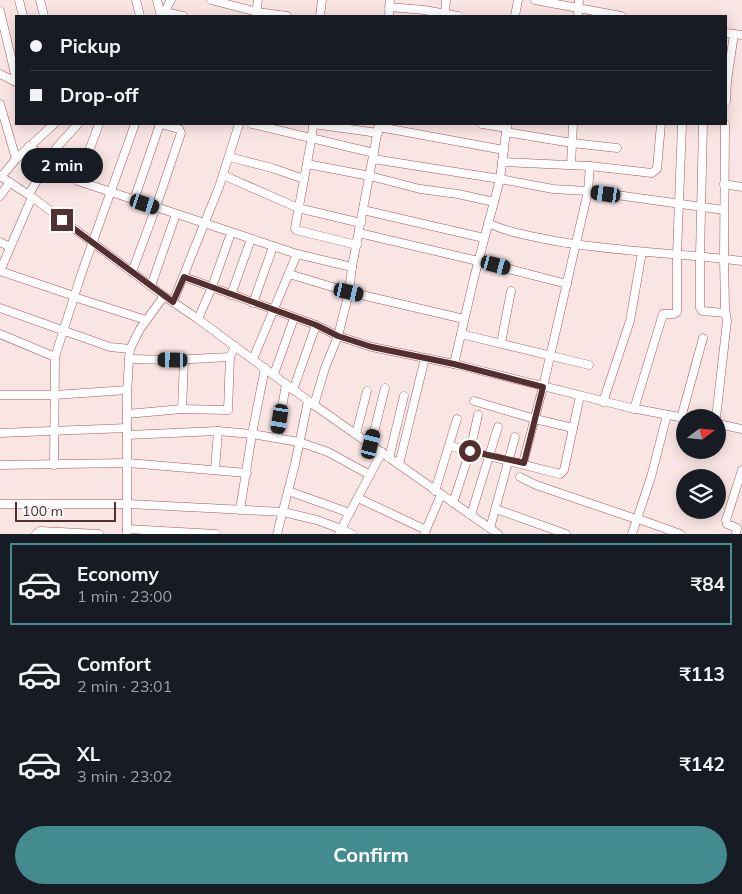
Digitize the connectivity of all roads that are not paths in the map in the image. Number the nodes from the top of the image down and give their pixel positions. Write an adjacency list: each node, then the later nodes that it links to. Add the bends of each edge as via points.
1 (18, 0): 17 (street)
2 (40, 0): 18 (street)
3 (136, 0): 19 (street)
4 (157, 0): 20 (street)
5 (171, 0): 20 (street)
6 (211, 0): 15 (street)
7 (258, 0): 15 (street)
8 (322, 0): 22 (street)
9 (446, 0): 16 (street)
10 (518, 0): 24 (street)
11 (535, 0): 13 (street)
12 (389, 3): 16 (street)
13 (579, 8): 25 (street)
14 (0, 11): 28 (street)
15 (256, 14): 21 (street)
16 (445, 14): 23 (street)
17 (23, 15)
18 (44, 15)
19 (140, 15)
20 (163, 15)
21 (272, 15)
22 (320, 15)
23 (452, 15)
24 (515, 15)
25 (616, 15)
26 (734, 34): 29 (street)
27 (0, 74): 30 (street)
28 (15, 74)
29 (727, 81)
30 (15, 82)
31 (0, 104): 57 (street)
32 (53, 125): 52 (street)
33 (77, 125): 58 (street)
34 (99, 125): 68 (street)
35 (135, 125): 73 (street)
36 (160, 125): 76 (street)
37 (164, 125): 80 (street, via 179,129 181,133)
38 (238, 125): 55 (street)
39 (257, 125): 50 (street)
40 (313, 125): 50 (street)
41 (329, 125): 48 (street)
42 (488, 125): 49 (street)
43 (573, 125): 51 (street)
44 (661, 125): 62 (street, via 658,169 655,172)
45 (682, 125): 78 (street)
46 (703, 125): 79 (street)
47 (725, 125): 70 (street)
48 (378, 128): 54 (street); 56 (street)
49 (507, 128): 51 (street); 54 (street)
50 (312, 137): 56 (street); 60 (street)
51 (572, 143): 53 (street); 61 (street)
52 (29, 146): 57 (street); 58 (street)
53 (617, 148)
54 (504, 150): 59 (street)
55 (228, 156): 63 (street); 66 (street)
56 (373, 156): 65 (street); 67 (street)
57 (16, 159): 64 (street)
58 (49, 162): 68 (street); 75 (street)
59 (502, 162): 61 (street); 67 (street)
60 (307, 164): 65 (street); 66 (street)
61 (571, 165): 62 (street)
62 (590, 166): 72 (street)
63 (223, 175): 81 (street); 87 (street)
64 (0, 176): 69 (street)
65 (370, 176): 77 (street); 82 (street)
66 (304, 179): 81 (street)
67 (500, 179): 72 (street, via 553,189); 77 (street)
68 (78, 181): 73 (street)
69 (10, 182): 74 (street); 75 (street)
70 (724, 184): 71 (street); 83 (street)
71 (742, 187)
72 (588, 191): 78 (street); 94 (street)
73 (111, 192): 76 (street); 93 (street)
74 (0, 196)
75 (30, 196): 93 (street); 96 (street)
76 (134, 200): 80 (street)
77 (494, 202): 86 (street)
78 (679, 203): 79 (street); 100 (street)
79 (701, 206): 83 (street); 101 (street)
80 (156, 207): 84 (street); 107 (street)
81 (298, 208): 85 (street); 95 (street, via 296,230)
82 (363, 210): 85 (street); 90 (street)
83 (724, 210): 102 (street)
84 (176, 214): 87 (street); 111 (street)
85 (361, 222): 89 (street)
86 (488, 223): 90 (street); 94 (street, via 517,234)
87 (204, 224): 88 (street); 109 (street)
88 (231, 233): 91 (street); 112 (street)
89 (359, 233): 95 (street); 103 (street)
90 (484, 238): 103 (street)
91 (252, 239): 97 (street); 115 (street)
92 (0, 242): 96 (street)
93 (93, 242): 107 (street); 116 (street)
94 (576, 244): 98 (street); 110 (street)
95 (357, 245): 105 (street)
96 (10, 247): 106 (street)
97 (274, 247): 99 (street); 119 (street)
98 (642, 252): 100 (street); 157 (street, via 630,321)
99 (296, 254): 105 (street); 108 (street)
100 (677, 254): 101 (street); 160 (street, via 677,312 663,314)
101 (700, 256): 102 (street); 122 (street, via 701,310)
102 (724, 258): 104 (street); 122 (street)
103 (478, 261): 110 (street); 125 (street)
104 (742, 261)
105 (352, 267): 114 (street)
106 (0, 269): 116 (street)
107 (132, 272): 111 (street)
108 (288, 274): 114 (street); 121 (street)
109 (184, 277): 112 (street); 118 (street)
110 (566, 284): 136 (street)
111 (151, 286): 117 (street)
112 (212, 287): 115 (street); 124 (street)
113 (511, 291): 133 (street)
114 (349, 292): 125 (street); 131 (street)
115 (231, 295): 119 (street)
116 (74, 296): 126 (street); 128 (street)
117 (164, 296): 118 (street); 126 (street)
118 (173, 302): 124 (street)
119 (253, 303): 121 (street)
120 (0, 308): 128 (street)
121 (274, 310): 123 (street); 141 (street)
122 (726, 313): 162 (street)
123 (294, 318): 127 (street); 146 (street)
124 (198, 319): 134 (street)
125 (464, 319): 130 (street)
126 (146, 320): 135 (street)
127 (316, 325): 131 (street); 147 (street)
128 (64, 330): 135 (street, via 110,347); 137 (street)
129 (0, 334): 137 (street)
130 (461, 334): 133 (street); 143 (street)
131 (338, 336): 139 (street); 158 (street)
132 (703, 338): 161 (street)
133 (501, 343): 136 (street)
134 (235, 346): 138 (street); 141 (street)
135 (130, 349): 140 (street)
136 (550, 356): 144 (street); 148 (street)
137 (55, 357): 153 (street)
138 (230, 357): 142 (street); 159 (street, via 229,409)
139 (425, 358): 143 (street); 191 (street)
140 (129, 359): 142 (street); 150 (street)
141 (253, 359): 145 (street)
142 (184, 360): 159 (street)
143 (454, 364): 148 (street)
144 (589, 365)
145 (265, 368): 146 (street); 177 (street)
146 (274, 374): 147 (street)
147 (290, 387): 158 (street); 180 (street)
148 (543, 387): 155 (street); 168 (street)
149 (385, 388): 182 (street)
150 (127, 390): 153 (street); 163 (street)
151 (367, 391): 178 (street)
152 (0, 395): 153 (street)
153 (54, 395): 174 (street)
154 (404, 396): 187 (street)
155 (580, 396): 157 (street); 171 (street)
156 (474, 401): 168 (street)
157 (603, 402): 160 (street)
158 (311, 403): 178 (street); 181 (street)
159 (182, 409): 163 (street)
160 (634, 409): 165 (street)
161 (685, 409)
162 (717, 409)
163 (127, 414): 175 (street)
164 (478, 415): 184 (street)
165 (667, 415): 166 (street); 210 (street)
166 (676, 417)
167 (457, 419): 183 (street)
168 (535, 419): 171 (street); 190 (street)
169 (726, 426): 172 (street)
170 (498, 427): 186 (street)
171 (573, 428): 190 (street, via 562,473)
172 (742, 429)
173 (218, 431): 175 (street); 177 (street); 194 (street)
174 (54, 432): 175 (street); 176 (street); 193 (street)
175 (127, 432): 189 (street)
176 (0, 433)
177 (252, 434): 180 (street); 196 (street)
178 (356, 434): 182 (street)
179 (515, 437): 188 (street)
180 (277, 438): 181 (street)
181 (299, 442): 197 (street, via 328,452); 199 (street)
182 (371, 444): 185 (street)
183 (450, 446): 184 (street); 200 (street)
184 (470, 451): 186 (street); 202 (street)
185 (382, 452): 187 (street); 197 (street)
186 (489, 456): 188 (street); 209 (street)
187 (390, 458): 191 (street)
188 (509, 460): 190 (street); 205 (street)
189 (128, 463): 193 (street); 194 (street); 204 (street)
190 (524, 463)
191 (399, 464): 200 (street)
192 (0, 465): 193 (street)
193 (54, 465)
194 (215, 470): 196 (street)
195 (742, 470): 224 (street, via 726,520 737,528)
196 (247, 473): 206 (street)
197 (370, 476): 201 (street)
198 (520, 477): 210 (street)
199 (288, 491): 207 (street); 208 (street)
200 (438, 493): 202 (street); 214 (street)
201 (358, 498): 208 (street); 214 (street)
202 (453, 503): 209 (street)
203 (0, 504): 204 (street)
204 (128, 504): 206 (street); 212 (street)
205 (496, 509): 211 (street); 221 (street)
206 (240, 510): 207 (street)
207 (283, 512): 213 (street, via 317,520); 218 (street)
208 (350, 513): 213 (street)
209 (471, 515): 211 (street)
210 (636, 519): 222 (street); 223 (street)
211 (490, 528): 220 (street)
212 (127, 531): 217 (street)
213 (340, 532): 219 (street)
214 (425, 532)
215 (36, 534): 216 (street, via 40,531)
216 (99, 534)
217 (216, 534)
218 (276, 534)
219 (352, 534)
220 (498, 534)
221 (566, 534)
222 (632, 534)
223 (680, 534)
224 (736, 534)

